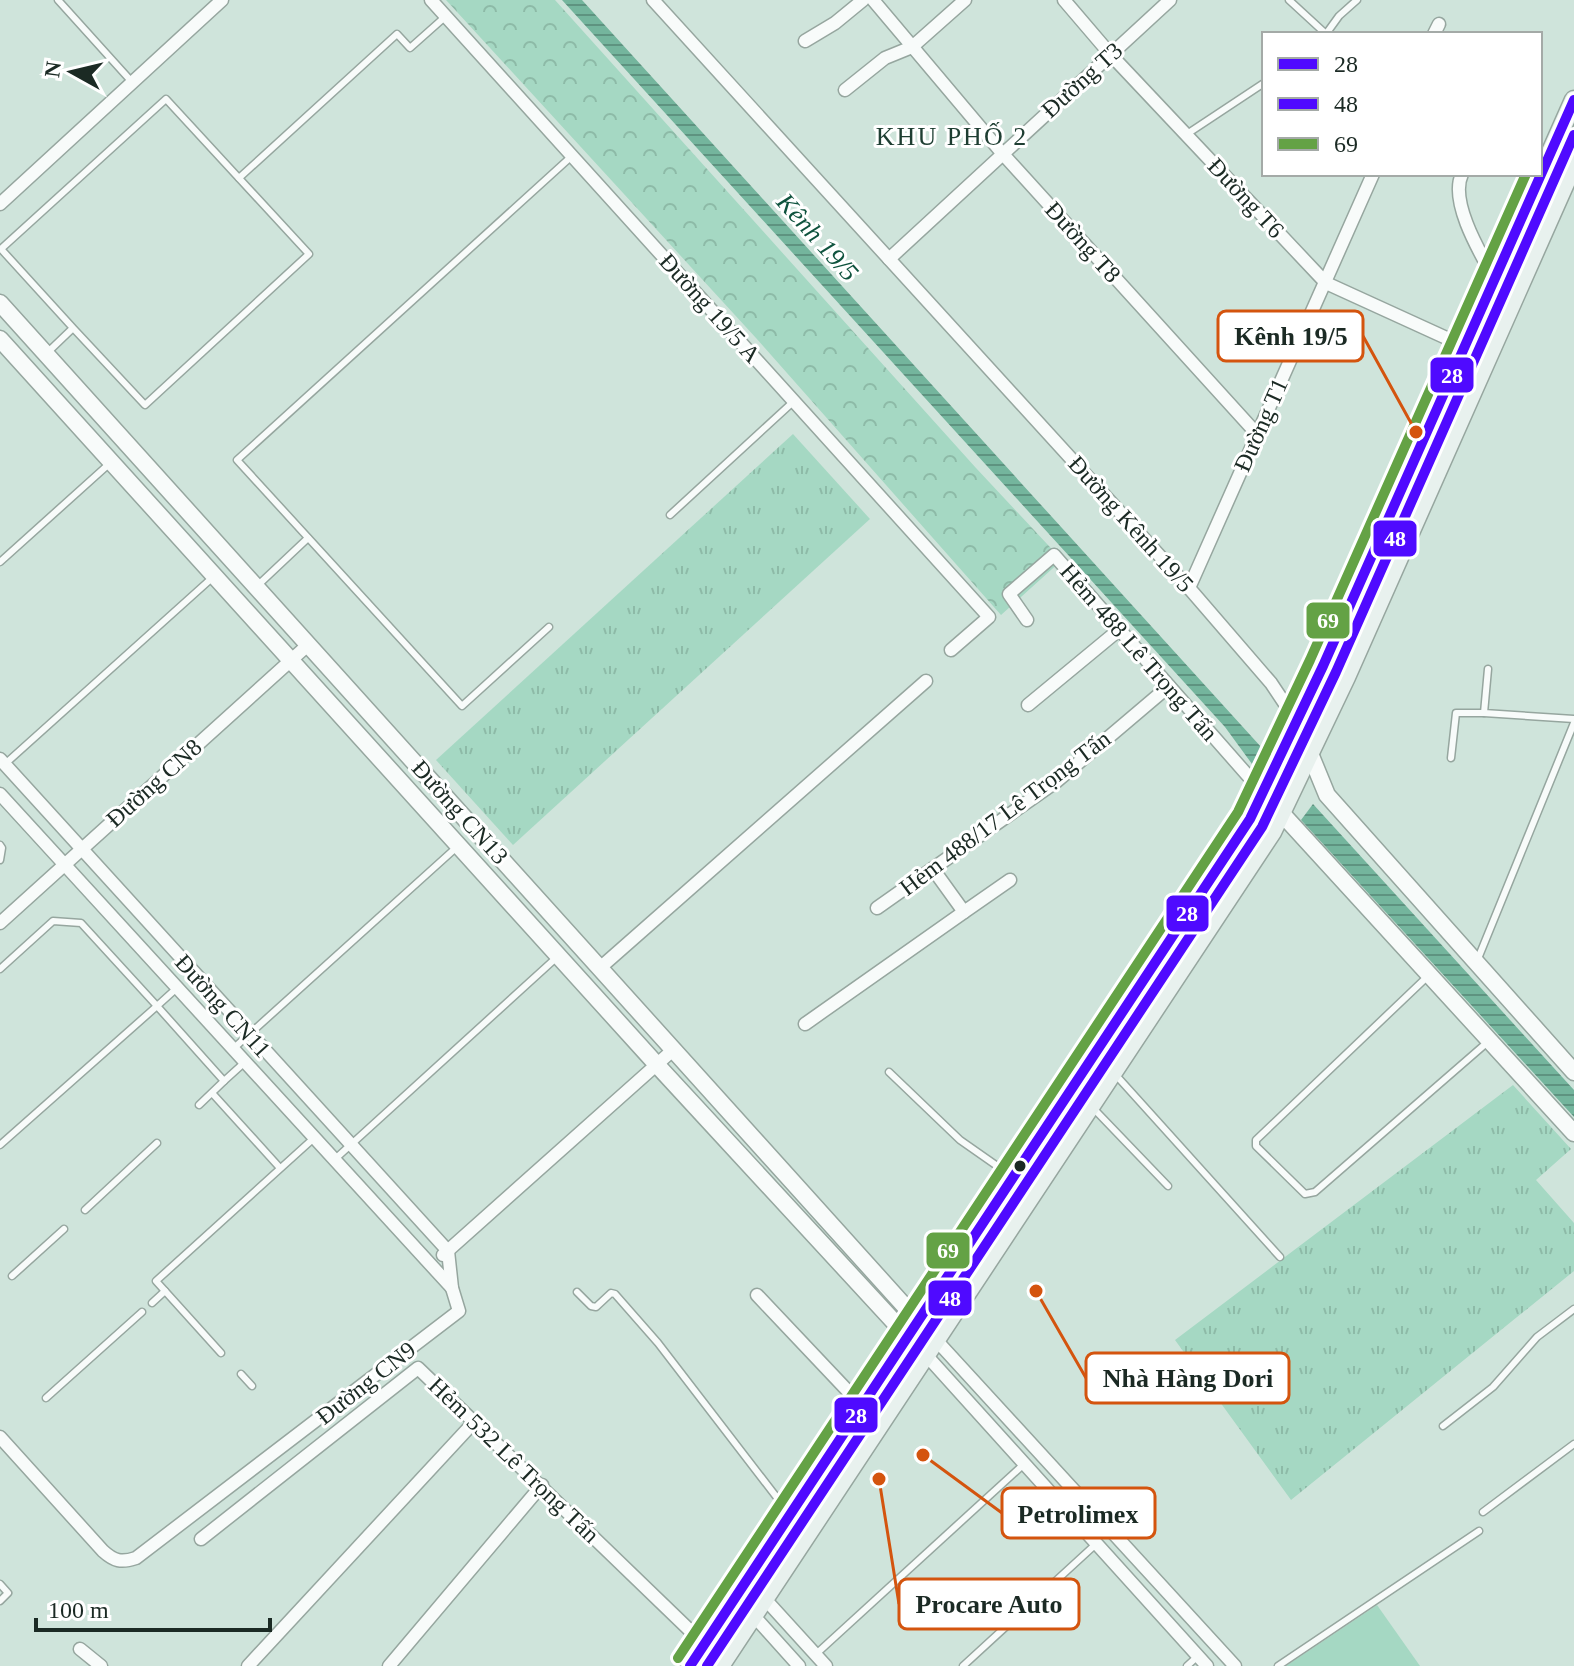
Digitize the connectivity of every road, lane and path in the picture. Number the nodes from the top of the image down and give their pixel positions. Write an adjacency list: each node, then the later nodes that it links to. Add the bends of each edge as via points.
1 (58, 0): 18 (lane)
2 (222, 0): 18 (street)
3 (431, 0): 12 (street, Đường 19/5 A)
4 (653, 0): 32 (street, Đường Kênh 19/5)
5 (863, 0): 15 (street)
6 (873, 0): 16 (street, Đường T8)
7 (965, 0): 16 (street)
8 (1064, 0): 17 (street, Đường T6)
9 (1170, 0): 17 (street, Đường T3)
10 (1289, 0): 13 (lane)
11 (1357, 0): 14 (lane)
12 (446, 16): 24 (street, Đường 19/5 A); 30 (lane, via 410,48 397,34)
13 (1324, 32)
14 (1327, 32)
15 (805, 41)
16 (912, 47): 20 (street, via 885,58); 23 (street, Đường T8)
17 (1111, 55): 22 (street, Đường T6); 23 (street, Đường T3)
18 (132, 82): 31 (street)
19 (1262, 84): 22 (lane)
20 (845, 90)
21 (1574, 100): 26 (main road)
22 (1186, 134): 34 (street, Đường T6)
23 (1002, 153): 32 (street, Đường T3); 42 (street, Đường T8)
24 (573, 155): 41 (street, Đường 19/5 A); 45 (lane, via 237,460)
25 (1574, 163): 40 (main road)
26 (1542, 171)
27 (1372, 176): 34 (street, Đường T1)
28 (1461, 176): 33 (street, via 1457,192)
29 (1540, 176): 33 (main road)
30 (239, 178): 36 (lane, via 309,254 145,405); 36 (lane, via 166,99 154,109 1,249)
31 (0, 204)
32 (889, 259): 49 (street, Đường Kênh 19/5)
33 (1494, 278): 37 (main road)
34 (1326, 283): 37 (street, Đường T6); 42 (street, Đường T1)
35 (0, 303): 39 (street, Đường CN13)
36 (73, 328): 39 (lane)
37 (1464, 346): 40 (main road); 62 (main road)
38 (3, 349): 43 (street, Đường CN13)
39 (46, 354): 48 (street, Đường CN13)
40 (1488, 357): 63 (main road)
41 (793, 402): 44 (lane); 54 (street, Đường 19/5 A, via 989,617)
42 (1257, 434): 49 (street, Đường T1)
43 (112, 462): 46 (lane); 47 (street, Đường CN13)
44 (670, 515)
45 (308, 538): 48 (lane); 51 (lane, via 462,706)
46 (0, 562)
47 (214, 575): 55 (street, Đường CN13); 65 (lane)
48 (256, 587): 53 (street, Đường CN13)
49 (1189, 588): 62 (street, Đường Kênh 19/5, via 1271,683)
50 (1027, 620): 52 (street, Hẻm 488 Lê Trọng Tấn, via 1009,594 1054,555)
51 (549, 627)
52 (1120, 629): 58 (street, Hẻm 488 Lê Trọng Tấn); 59 (street)
53 (309, 644): 55 (street, Đường CN8); 79 (street, Đường CN13)
54 (951, 650)
55 (291, 661): 70 (street, Đường CN13); 71 (street, Đường CN8)
56 (1488, 669): 60 (lane)
57 (926, 681): 82 (street)
58 (1169, 686): 67 (street, Hẻm 488 Lê Trọng Tấn); 74 (street, Hẻm 488/17 Lê Trọng Tấn, via 1057,781)
59 (1028, 705)
60 (1484, 713): 61 (lane); 64 (lane, via 1456,713)
61 (1574, 721): 81 (lane)
62 (1297, 722): 63 (street, Đường Kênh 19/5); 67 (main road)
63 (1311, 753): 68 (main road); 81 (street, Đường Kênh 19/5, via 1327,795)
64 (1451, 758)
65 (2, 762): 71 (street, Đường CN11)
66 (0, 794): 73 (street, Đường CN11)
67 (1264, 794): 68 (street); 110 (main road)
68 (1282, 814): 84 (street); 96 (main road)
69 (0, 845): 72 (lane)
70 (458, 846): 80 (street, Đường CN13); 88 (lane)
71 (81, 849): 73 (street, Đường CN8); 88 (street, Đường CN11)
72 (0, 860)
73 (65, 865): 78 (street, Đường CN8); 85 (street, Đường CN11)
74 (933, 869): 76 (street, Hẻm 488/17 Lê Trọng Tấn); 77 (street)
75 (1010, 880): 77 (street)
76 (877, 908)
77 (964, 912): 87 (street)
78 (0, 923)
79 (575, 939): 80 (street); 82 (street, Đường CN13)
80 (558, 955): 94 (street, Đường CN13); 107 (lane)
81 (1476, 964): 92 (street, Đường Kênh 19/5)
82 (601, 967): 91 (street, Đường CN13)
83 (0, 969): 86 (lane, via 53,921 81,923)
84 (1430, 975): 89 (street); 89 (lane, via 1256,1140 1256,1146 1305,1194 1315,1192)
85 (178, 987): 86 (lane); 90 (street, Đường CN11)
86 (157, 1006): 97 (lane); 106 (lane)
87 (805, 1024)
88 (249, 1034): 90 (lane); 107 (street, Đường CN11)
89 (1490, 1040): 103 (street)
90 (234, 1048): 93 (street, Đường CN11)
91 (673, 1050): 94 (street); 99 (street, Đường CN13)
92 (1570, 1060)
93 (245, 1062): 97 (lane); 104 (street, Đường CN11)
94 (658, 1066): 102 (street, Đường CN13); 114 (street)
95 (889, 1072): 110 (lane, via 960,1140)
96 (1114, 1073): 101 (main road); 115 (lane)
97 (224, 1081): 98 (lane)
98 (212, 1093): 100 (lane); 109 (lane)
99 (722, 1104): 102 (street); 125 (street, Đường CN13)
100 (199, 1105)
101 (1091, 1106): 111 (lane); 126 (main road)
102 (707, 1120): 125 (street, Đường CN13)
103 (1574, 1133)
104 (314, 1138): 108 (street, Đường CN11); 109 (lane)
105 (157, 1143): 112 (lane)
106 (0, 1145)
107 (349, 1145): 108 (lane); 114 (street, Đường CN11)
108 (334, 1160): 116 (street, Đường CN11)
109 (280, 1168): 119 (lane, via 156,1281)
110 (1013, 1177): 125 (main road)
111 (1168, 1186)
112 (85, 1210)
113 (64, 1229): 117 (lane)
114 (448, 1251): 116 (street); 118 (street, Đường CN9)
115 (1280, 1257)
116 (432, 1266): 118 (street, Đường CN11)
117 (12, 1276)
118 (452, 1288): 134 (street, Đường CN9, via 459,1311 124,1562 113,1560)
119 (165, 1291): 122 (lane); 127 (lane)
120 (577, 1292): 139 (lane, via 596,1307 615,1294)
121 (757, 1295): 131 (street)
122 (152, 1303)
123 (1574, 1309): 133 (lane, via 1537,1337 1493,1387)
124 (142, 1312): 130 (lane)
125 (913, 1329): 126 (main road); 131 (main road)
126 (932, 1349): 136 (street); 143 (street); 146 (main road)
127 (221, 1353)
128 (241, 1374): 129 (lane)
129 (252, 1386)
130 (46, 1398)
131 (862, 1406): 139 (main road)
132 (475, 1421): 137 (street, Hẻm 532 Lê Trọng Tấn); 141 (street, Hẻm 532 Lê Trọng Tấn, via 418,1368); 154 (street)
133 (1443, 1426)
134 (0, 1437)
135 (1574, 1444): 138 (lane)
136 (1024, 1464): 142 (street); 151 (lane)
137 (542, 1485): 149 (street, Hẻm 532 Lê Trọng Tấn); 155 (street)
138 (1483, 1512)
139 (790, 1515): 149 (main road)
140 (1479, 1531): 163 (lane)
141 (201, 1539)
142 (1096, 1544): 144 (street); 160 (lane)
143 (1123, 1544): 144 (street); 162 (street)
144 (1109, 1557): 152 (street)
145 (0, 1584): 147 (lane, via 8,1593)
146 (765, 1599): 148 (main road); 151 (street)
147 (0, 1601)
148 (754, 1616): 157 (main road); 158 (street)
149 (705, 1645): 156 (main road)
150 (80, 1649): 153 (street)
151 (815, 1655): 159 (street)
152 (1202, 1661): 161 (lane)
153 (101, 1666)
154 (248, 1666)
155 (389, 1666)
156 (690, 1666)
157 (720, 1666)
158 (799, 1666)
159 (826, 1666)
160 (963, 1666)
161 (1187, 1666)
162 (1235, 1666)
163 (1278, 1666)

